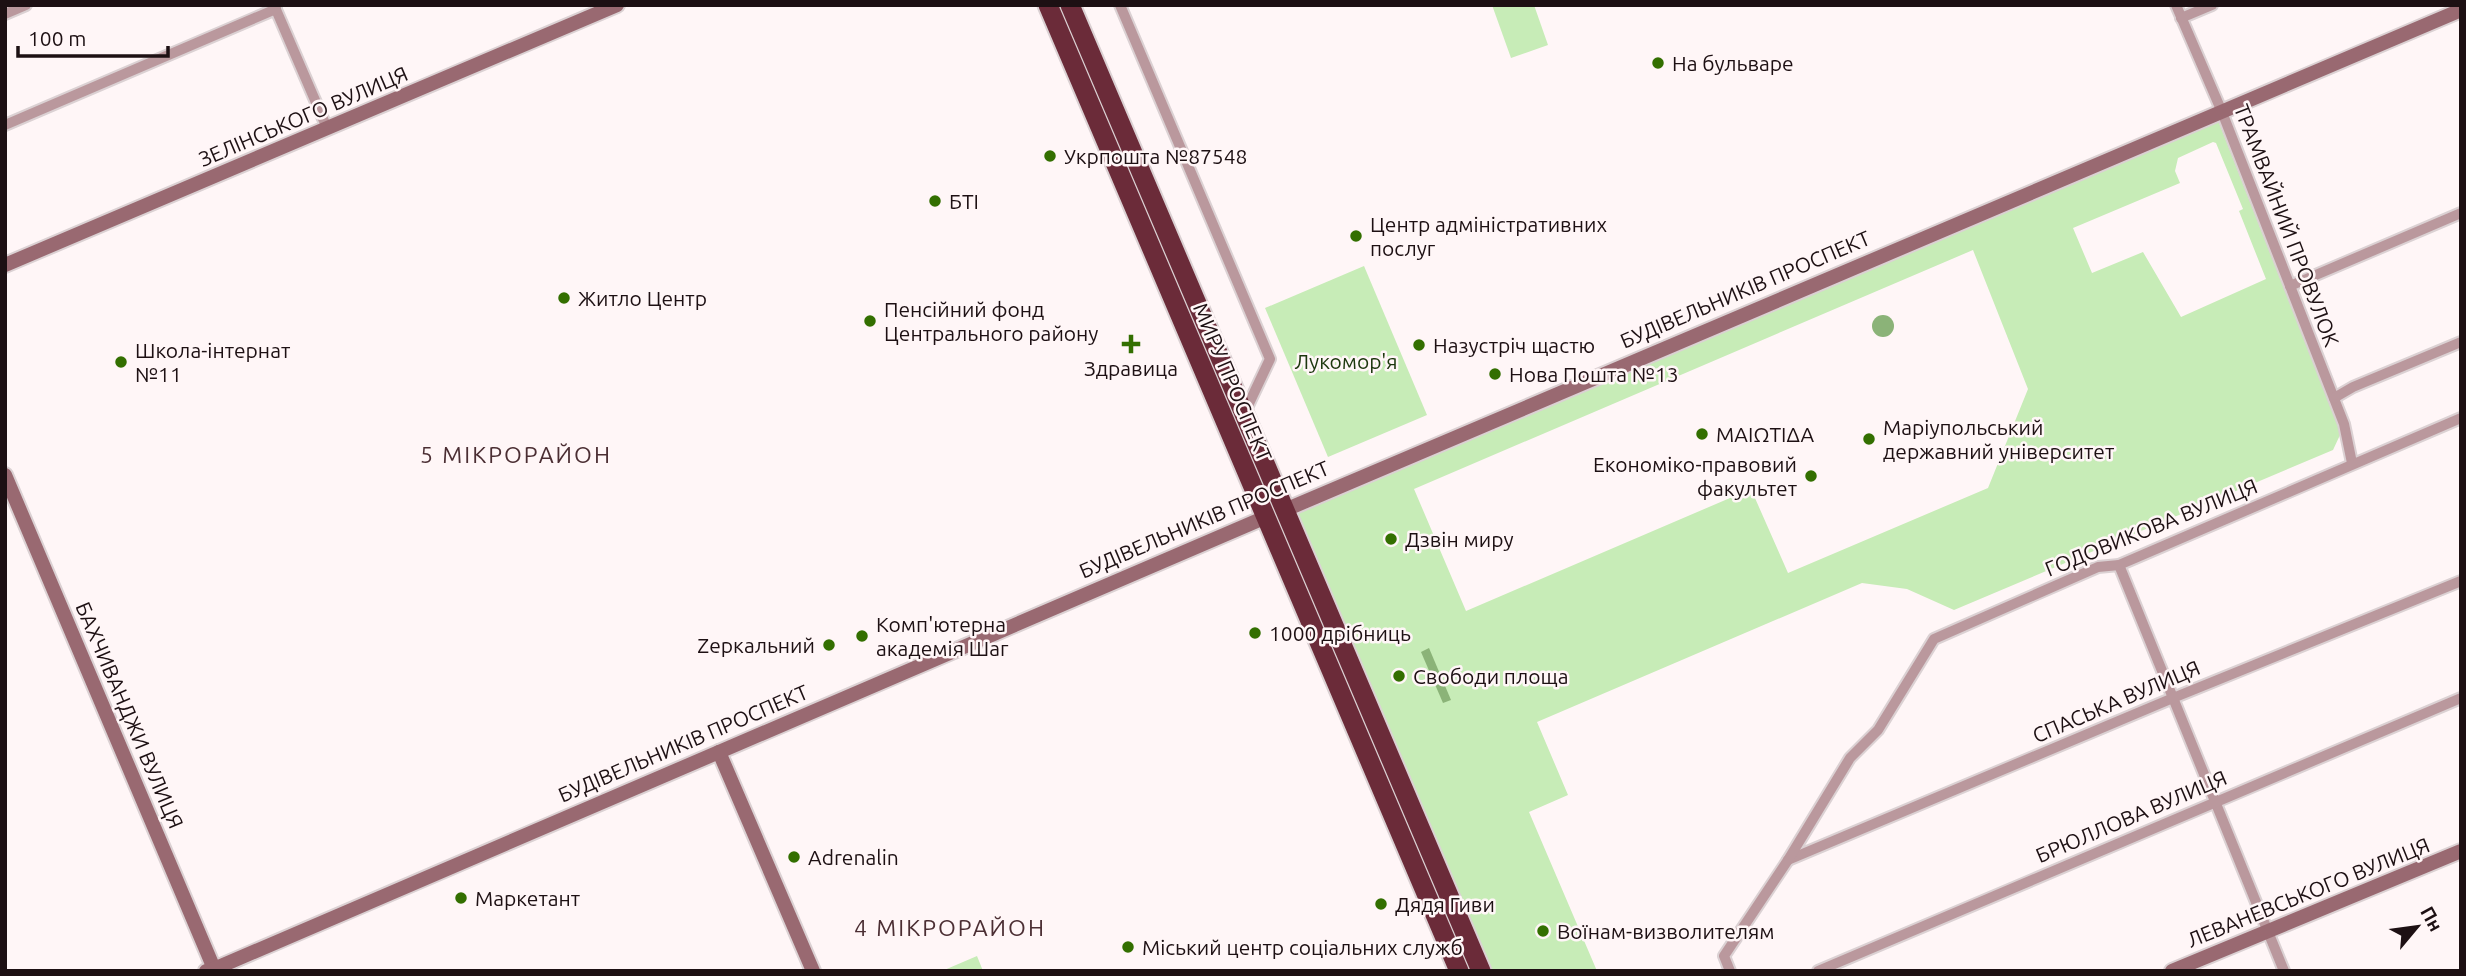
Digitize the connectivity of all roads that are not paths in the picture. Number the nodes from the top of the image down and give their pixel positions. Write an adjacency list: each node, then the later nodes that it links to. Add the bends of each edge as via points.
1 (26, 5): 10 (street)
2 (617, 5): 14 (main road, ЗЕЛІНСЬКОГО ВУЛИЦЯ)
3 (1048, 5): 25 (highway, МИРУ ПРОСПЕКТ)
4 (1070, 5): 20 (highway, МИРУ ПРОСПЕКТ)
5 (1120, 5): 20 (street, via 1270,359)
6 (2176, 5): 11 (street, ТРАМВАЙНИЙ ПРОВУЛОК)
7 (2212, 5): 11 (street)
8 (275, 7): 13 (street); 14 (street)
9 (2461, 10): 12 (main road, БУДІВЕЛЬНИКІВ ПРОСПЕКТ)
10 (5, 14)
11 (2181, 18): 12 (street, ТРАМВАЙНИЙ ПРОВУЛОК)
12 (2222, 112): 17 (street, ТРАМВАЙНИЙ ПРОВУЛОК); 24 (main road, БУДІВЕЛЬНИКІВ ПРОСПЕКТ)
13 (5, 125)
14 (327, 128): 16 (main road, ЗЕЛІНСЬКОГО ВУЛИЦЯ)
15 (2461, 213): 17 (street)
16 (5, 265)
17 (2290, 286): 19 (street, ТРАМВАЙНИЙ ПРОВУЛОК)
18 (2461, 342): 19 (street)
19 (2334, 398): 22 (street, ТРАМВАЙНИЙ ПРОВУЛОК)
20 (1244, 415): 24 (highway, МИРУ ПРОСПЕКТ)
21 (2461, 418): 22 (street, ГОДОВИКОВА ВУЛИЦЯ)
22 (2352, 463): 26 (street, ГОДОВИКОВА ВУЛИЦЯ)
23 (5, 475): 35 (main road, БАХЧИВАНДЖИ ВУЛИЦЯ)
24 (1284, 510): 25 (highway, БУДІВЕЛЬНИКІВ ПРОСПЕКТ); 38 (highway, МИРУ ПРОСПЕКТ)
25 (1266, 517): 30 (main road, БУДІВЕЛЬНИКІВ ПРОСПЕКТ); 37 (highway, МИРУ ПРОСПЕКТ)
26 (2119, 565): 28 (street); 33 (street, ГОДОВИКОВА ВУЛИЦЯ, via 2098,567 1934,639 1878,730 1850,758)
27 (2461, 581): 28 (street, СПАСЬКА ВУЛИЦЯ)
28 (2174, 698): 31 (street); 33 (street, СПАСЬКА ВУЛИЦЯ)
29 (2461, 698): 31 (street, БРЮЛЛОВА ВУЛИЦЯ)
30 (719, 752): 35 (main road, БУДІВЕЛЬНИКІВ ПРОСПЕКТ); 36 (main road)
31 (2215, 801): 34 (street); 40 (street, БРЮЛЛОВА ВУЛИЦЯ)
32 (2461, 851): 34 (main road, ЛЕВАНЕВСЬКОГО ВУЛИЦЯ)
33 (1788, 860): 39 (street, via 1724,956)
34 (2268, 932): 41 (main road, ЛЕВАНЕВСЬКОГО ВУЛИЦЯ); 42 (street)
35 (212, 970)
36 (813, 971)
37 (1459, 971)
38 (1481, 971)
39 (1730, 971)
40 (1818, 971)
41 (2172, 971)
42 (2284, 971)

